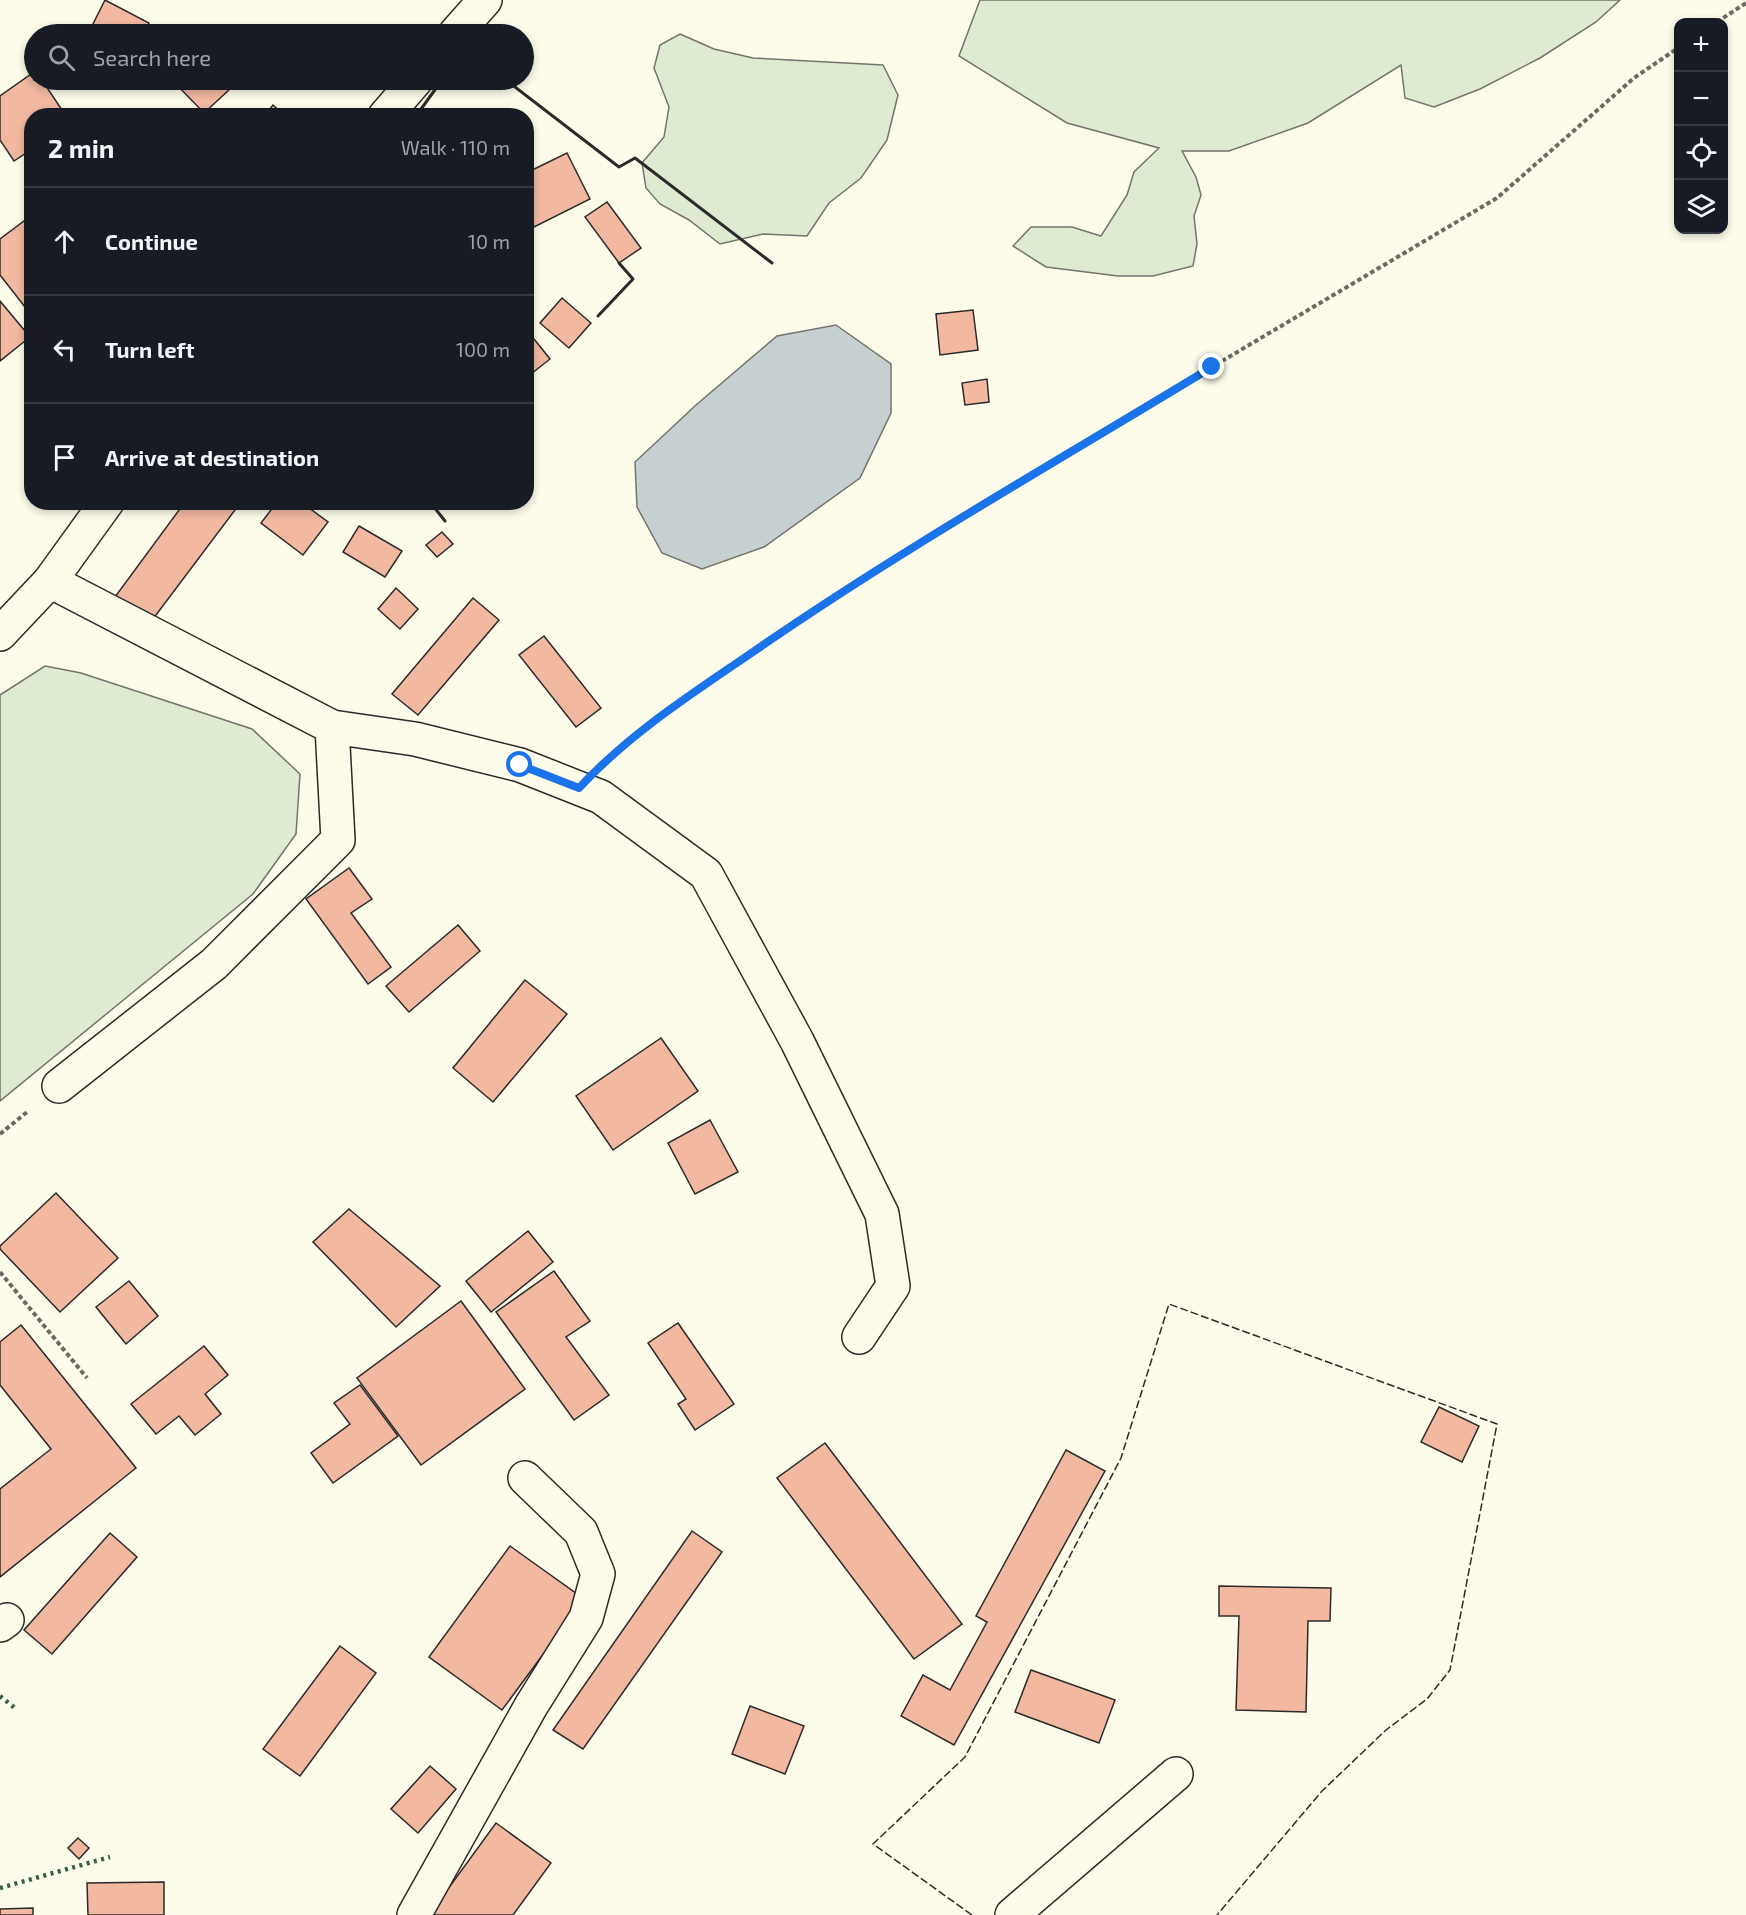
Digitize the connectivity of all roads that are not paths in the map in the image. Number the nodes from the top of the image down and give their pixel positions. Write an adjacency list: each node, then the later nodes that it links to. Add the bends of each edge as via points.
1 (485, 0): 2 (street)
2 (464, 24)
3 (407, 90): 4 (street)
4 (392, 108)
5 (101, 510): 6 (street)
6 (50, 581): 7 (street); 8 (street)
7 (0, 634)
8 (333, 727): 9 (street, via 338,840 214,964); 10 (street, via 415,739 520,765 579,788 601,797 706,874 797,1041 882,1214 893,1286)
9 (59, 1086)
10 (859, 1337)
11 (525, 1478): 13 (street, via 581,1532 598,1574 586,1618 531,1706)
12 (1176, 1774): 14 (street)
13 (414, 1915)
14 (1012, 1915)

